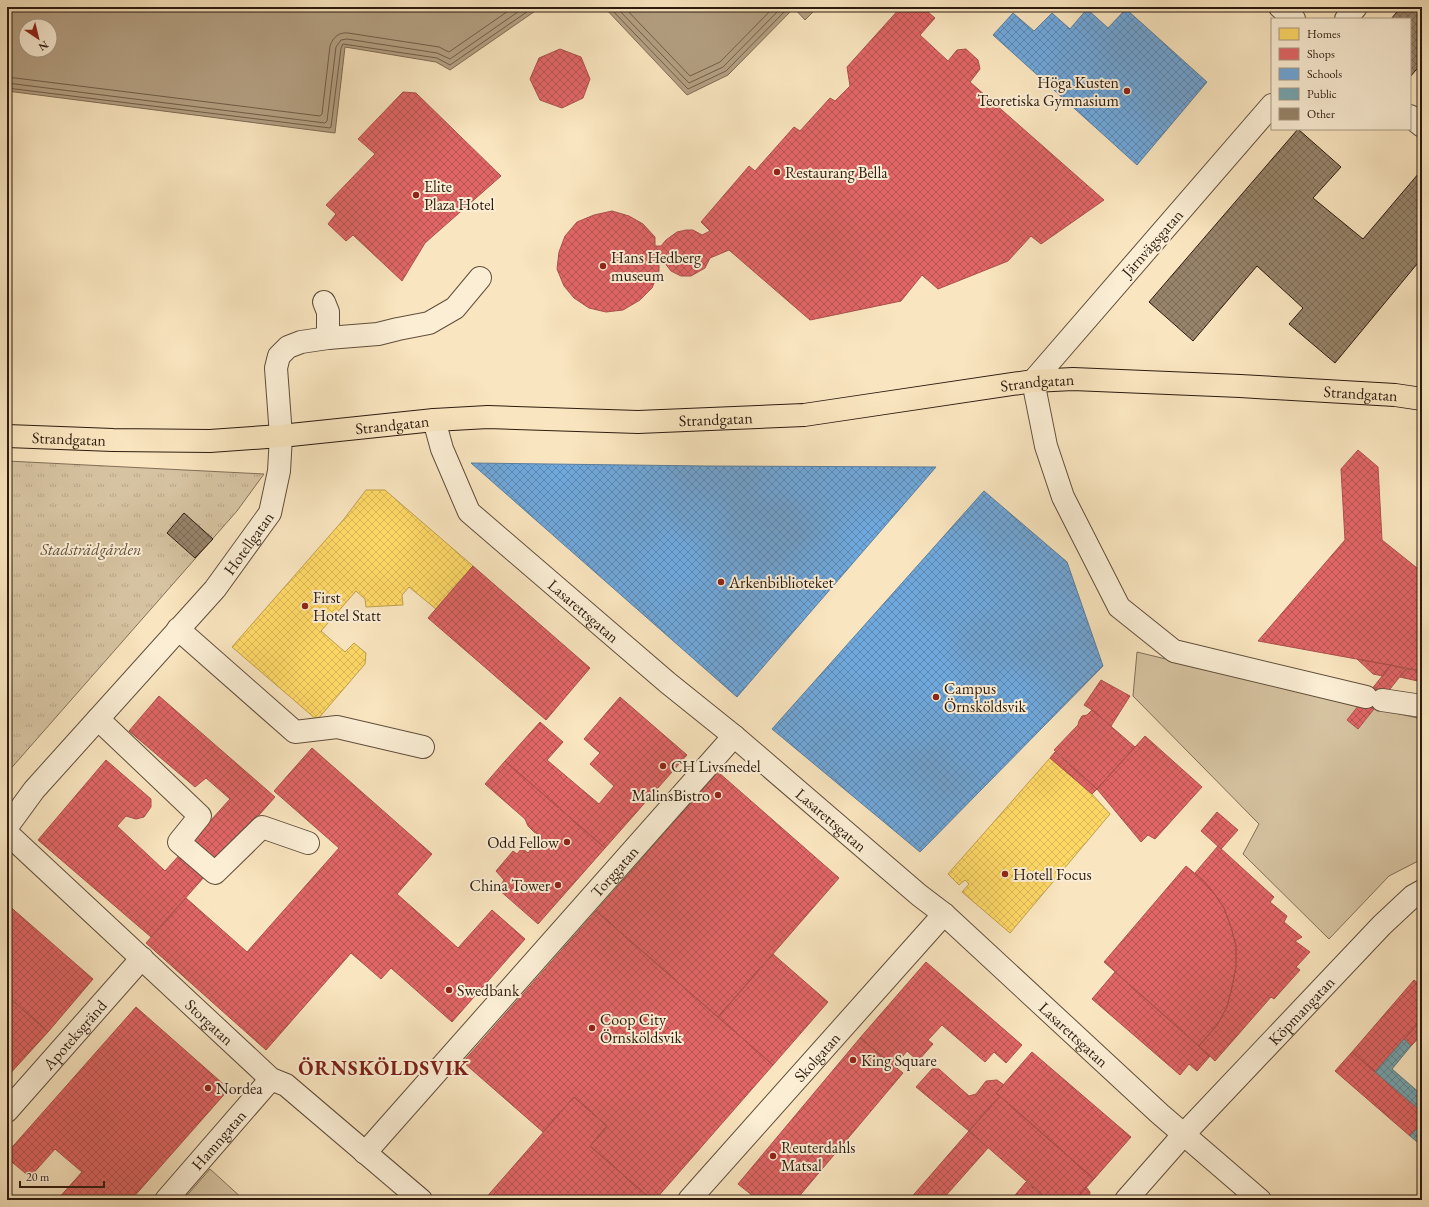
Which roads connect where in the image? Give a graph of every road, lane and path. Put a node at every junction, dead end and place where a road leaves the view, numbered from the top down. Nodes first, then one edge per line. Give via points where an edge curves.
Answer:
1 (1280, 7) edge
2 (1356, 7) edge
3 (1293, 18) edge
4 (1347, 18) edge
5 (1271, 106) edge
6 (1411, 117) edge
7 (1422, 126) edge
8 (480, 278) dead end
9 (324, 302) dead end
10 (328, 338) junction
11 (1033, 381) junction
12 (1422, 399) edge
13 (434, 420) junction
14 (7, 436) edge
15 (282, 436) junction
16 (178, 630) junction
17 (1422, 706) edge
18 (98, 719) junction
19 (734, 736) junction
20 (423, 747) dead end
21 (7, 827) edge
22 (7, 832) edge
23 (308, 843) dead end
24 (1422, 891) edge
25 (944, 914) junction
26 (142, 958) junction
27 (271, 1079) junction
28 (7, 1111) edge
29 (1184, 1134) junction
30 (365, 1153) junction
31 (166, 1200) edge
32 (421, 1200) edge
33 (689, 1200) edge
34 (1126, 1200) edge
35 (1260, 1200) edge

1 - 3 street
2 - 4 street
5 - 11 street, Järnvägsgatan
6 - 7 street
8 - 10 street, Hotellgatan via 455,308 429,323 378,334
9 - 10 street via 328,318
10 - 15 street, Hotellgatan via 301,342 288,347 279,356 276,368
11 - 12 main road, Strandgatan via 1073,379 1232,386 1395,395
11 - 13 main road, Strandgatan via 804,415 638,422 488,417
11 - 17 street via 1046,446 1063,497 1119,607 1174,650 1374,698
13 - 15 main road, Strandgatan
13 - 19 street, Lasarettsgatan via 442,449 469,512 668,683
14 - 15 main road, Strandgatan via 210,441
15 - 16 street, Hotellgatan via 279,471 270,512 215,589
16 - 18 street, Hotellgatan
16 - 20 street via 295,732 337,727
18 - 21 street, Hotellgatan via 34,790
18 - 23 street via 200,816 179,842 214,873 262,827
19 - 25 street, Lasarettsgatan
19 - 30 street, Torggatan
22 - 26 street, Storgatan
24 - 29 street, Köpmangatan via 1413,896 1382,925
25 - 29 street, Lasarettsgatan
25 - 33 street, Skolgatan
26 - 27 street, Storgatan
26 - 28 street, Apoteksgränd
27 - 30 street, Storgatan via 286,1086
27 - 31 street, Hamngatan
29 - 34 street, Köpmangatan
29 - 35 street, Lasarettsgatan
30 - 32 street, Storgatan

